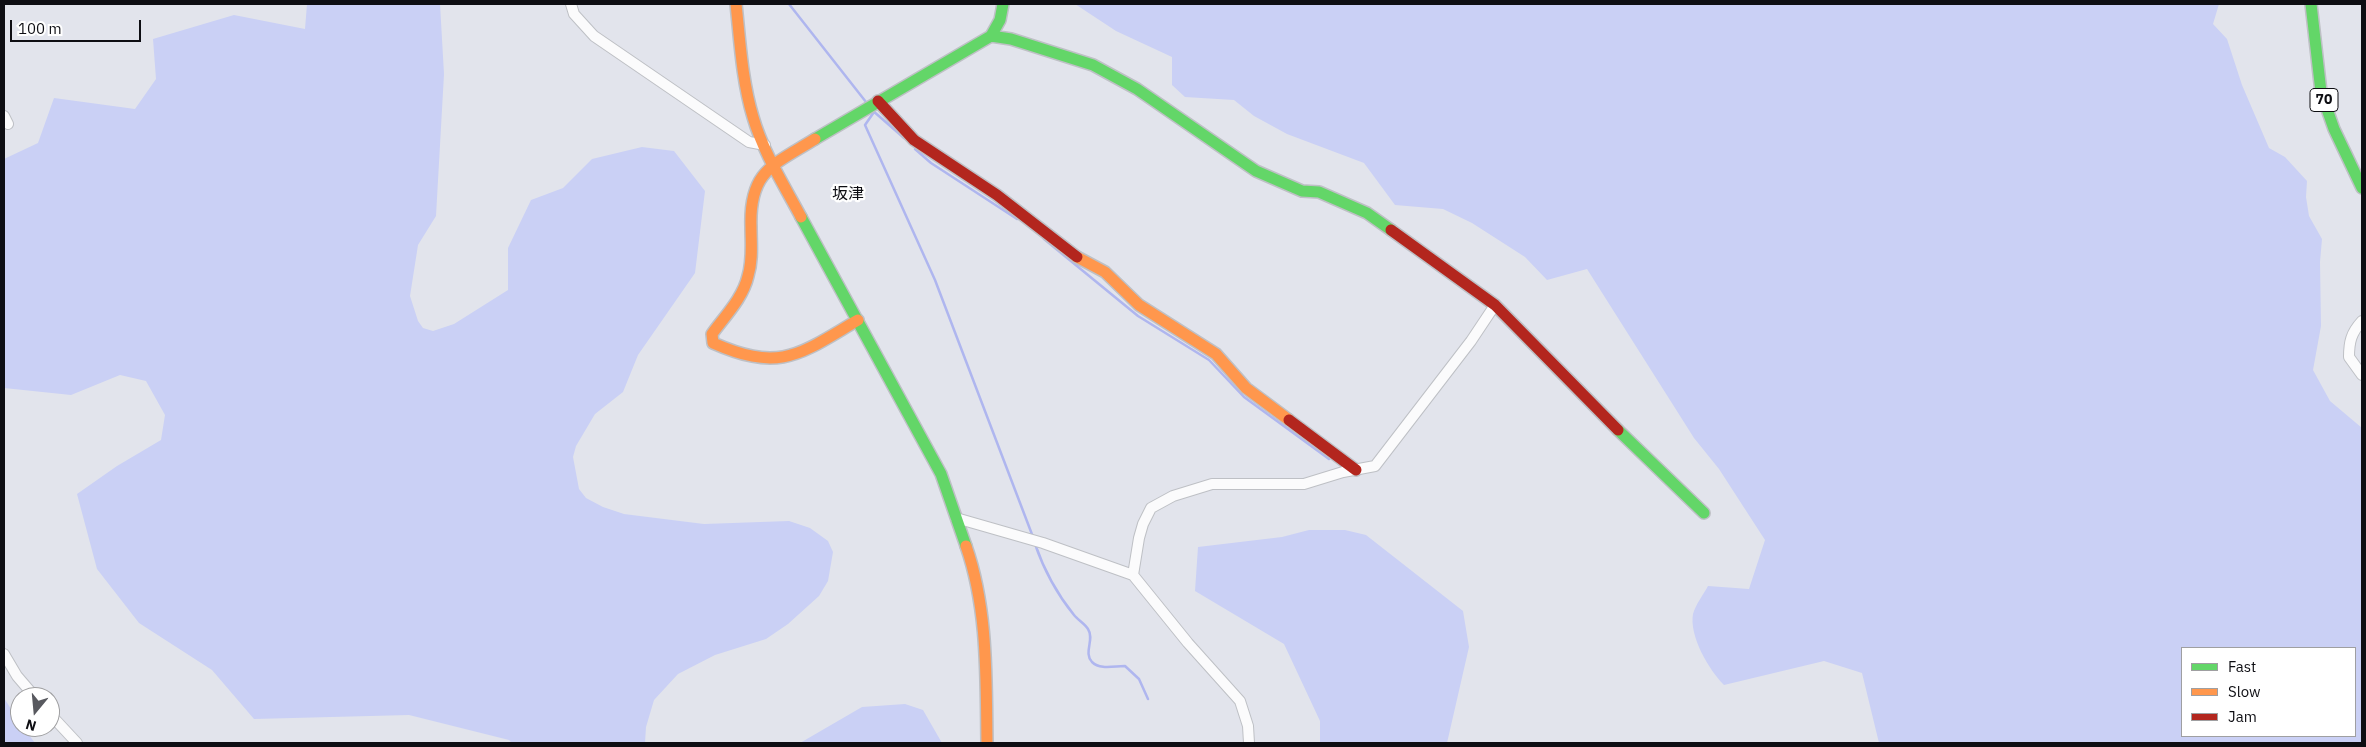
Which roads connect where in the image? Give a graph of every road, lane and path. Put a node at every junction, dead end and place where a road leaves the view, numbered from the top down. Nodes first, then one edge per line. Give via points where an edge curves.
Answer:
1 (571, 4) edge
2 (736, 4) edge
3 (1003, 4) edge
4 (2311, 4) edge
5 (991, 36) junction
6 (872, 104) junction
7 (765, 145) junction
8 (773, 165) junction
9 (2362, 188) edge
10 (1495, 305) junction
11 (858, 320) junction
12 (2362, 321) edge
13 (2362, 374) edge
14 (1356, 470) junction
15 (1704, 513) dead end
16 (956, 518) junction
17 (1133, 575) junction
18 (4, 654) edge
19 (26, 687) edge
20 (60, 725) edge
21 (77, 743) edge
22 (987, 743) edge
23 (1249, 743) edge

1 - 7 street via 574,14 594,36 741,137
2 - 7 street via 753,118
3 - 5 street via 1000,20
4 - 9 street, 70 via 2313,44 2322,94 2341,146
5 - 6 street
5 - 10 street via 1093,64 1137,89 1256,171 1302,191 1319,192 1367,213
6 - 8 street
6 - 14 street via 914,140 997,195 1079,258 1105,272 1139,304 1216,354 1246,388
7 - 8 street
8 - 11 street
8 - 11 street via 765,170 752,190 750,269 743,293 712,334 713,343 728,350 772,359 794,355
10 - 14 street via 1375,466
10 - 15 street
11 - 16 street via 941,474
12 - 13 street via 2349,340 2348,357
14 - 17 street via 1304,484 1212,484 1173,496 1151,508 1139,538
16 - 17 street via 1030,539
16 - 22 street via 969,555 981,611 986,660
17 - 23 street via 1240,701 1248,726
18 - 19 street
20 - 21 street

